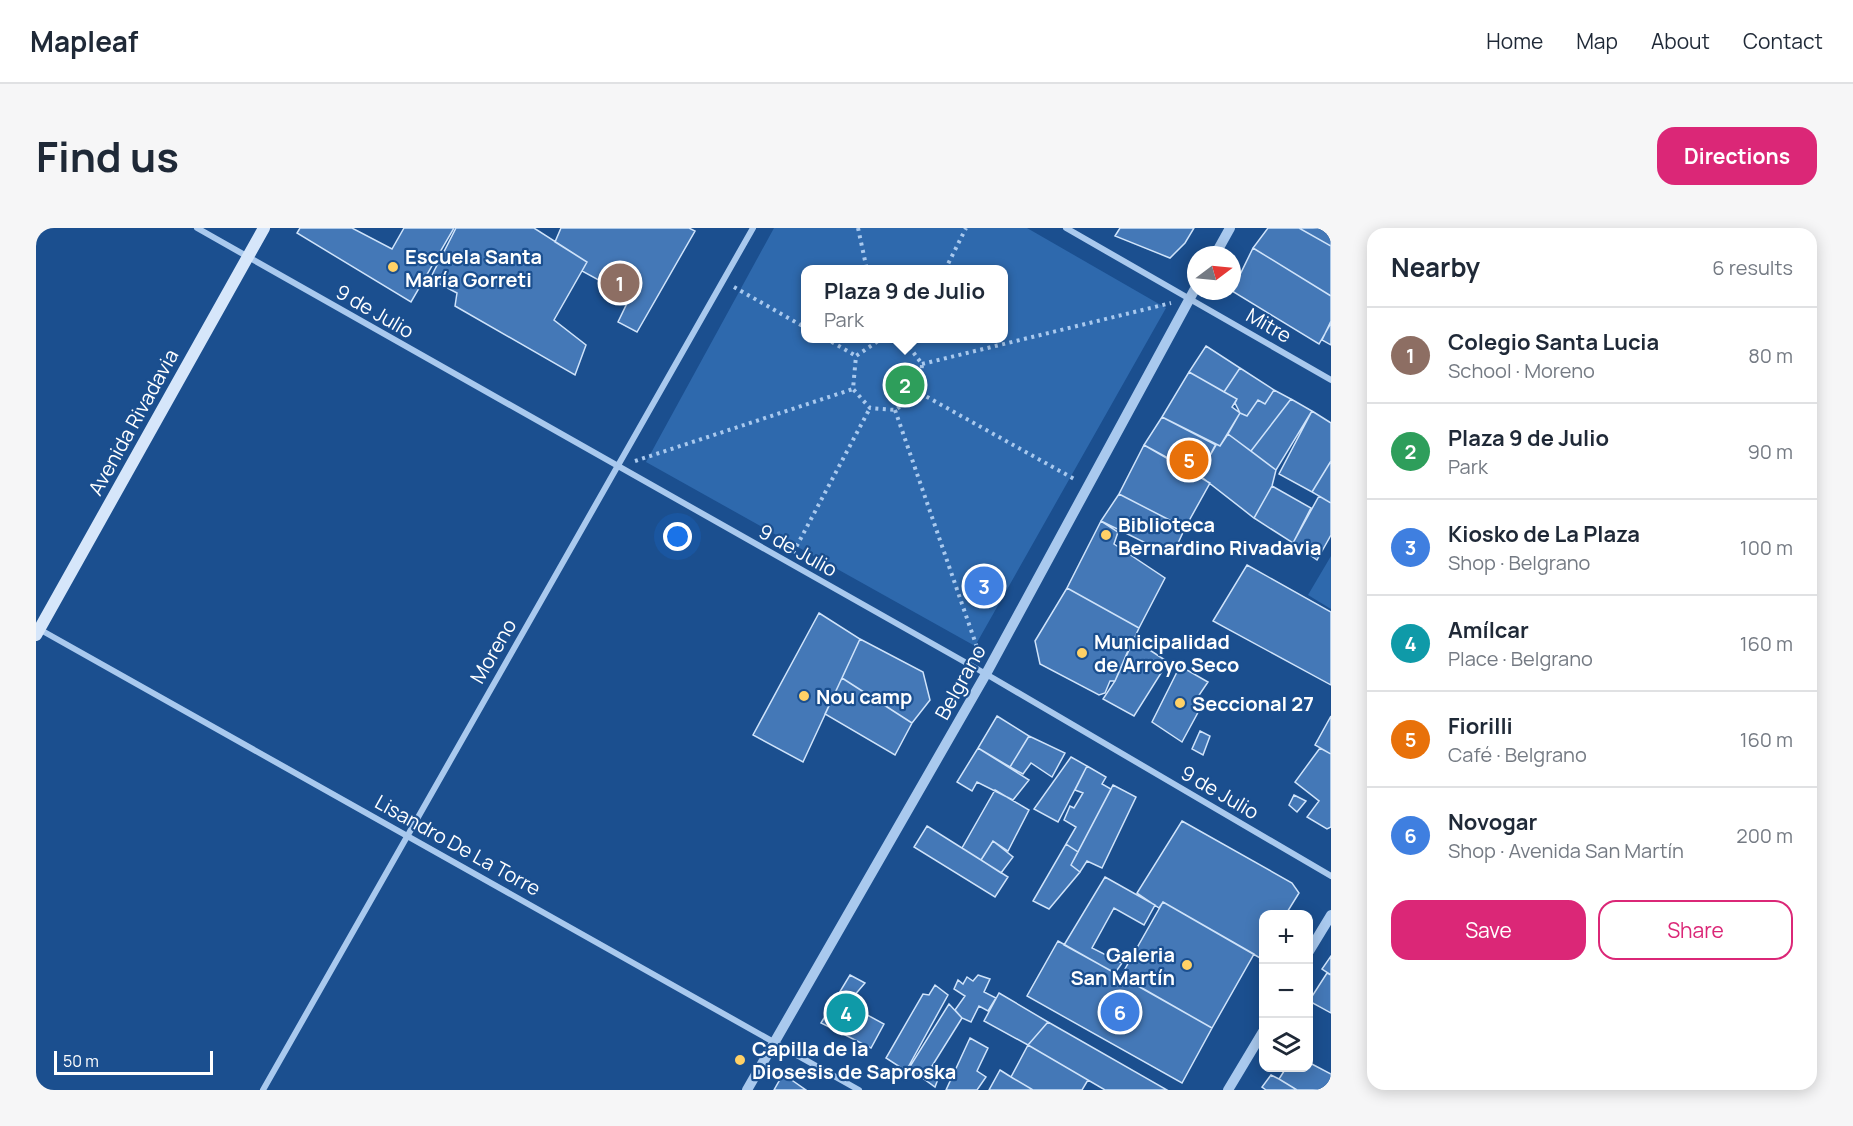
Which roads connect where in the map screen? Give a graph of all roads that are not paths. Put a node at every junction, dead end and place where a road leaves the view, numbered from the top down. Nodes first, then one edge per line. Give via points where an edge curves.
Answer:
1 (197, 228) edge
2 (264, 228) edge
3 (753, 228) edge
4 (1066, 228) edge
5 (1230, 228) edge
6 (1220, 246) edge
7 (247, 257) junction
8 (1187, 298) edge
9 (1188, 300) edge
10 (1191, 300) edge
11 (1331, 380) edge
12 (617, 467) junction
13 (37, 630) edge
14 (986, 674) junction
15 (407, 836) junction
16 (1331, 876) edge
17 (1331, 915) edge
18 (1313, 945) edge
19 (1259, 1037) edge
20 (774, 1042) junction
21 (263, 1090) edge
22 (747, 1090) edge
23 (859, 1090) edge
24 (1228, 1090) edge

1 - 7 street, 9 de Julio
2 - 7 main road, Avenida Rivadavia
3 - 12 street, Moreno
4 - 8 street, Mitre
5 - 6 street
7 - 12 street, 9 de Julio
7 - 13 main road, Avenida Rivadavia
9 - 14 street, Belgrano
10 - 11 street, Mitre
12 - 14 street, 9 de Julio
12 - 15 street, Moreno
13 - 15 street, Lisandro De La Torre
14 - 16 street, 9 de Julio
14 - 20 street, Belgrano
15 - 20 street, Lisandro De La Torre
15 - 21 street, Moreno
17 - 18 street
19 - 24 street
20 - 22 street, Belgrano
20 - 23 street, Lisandro De La Torre

